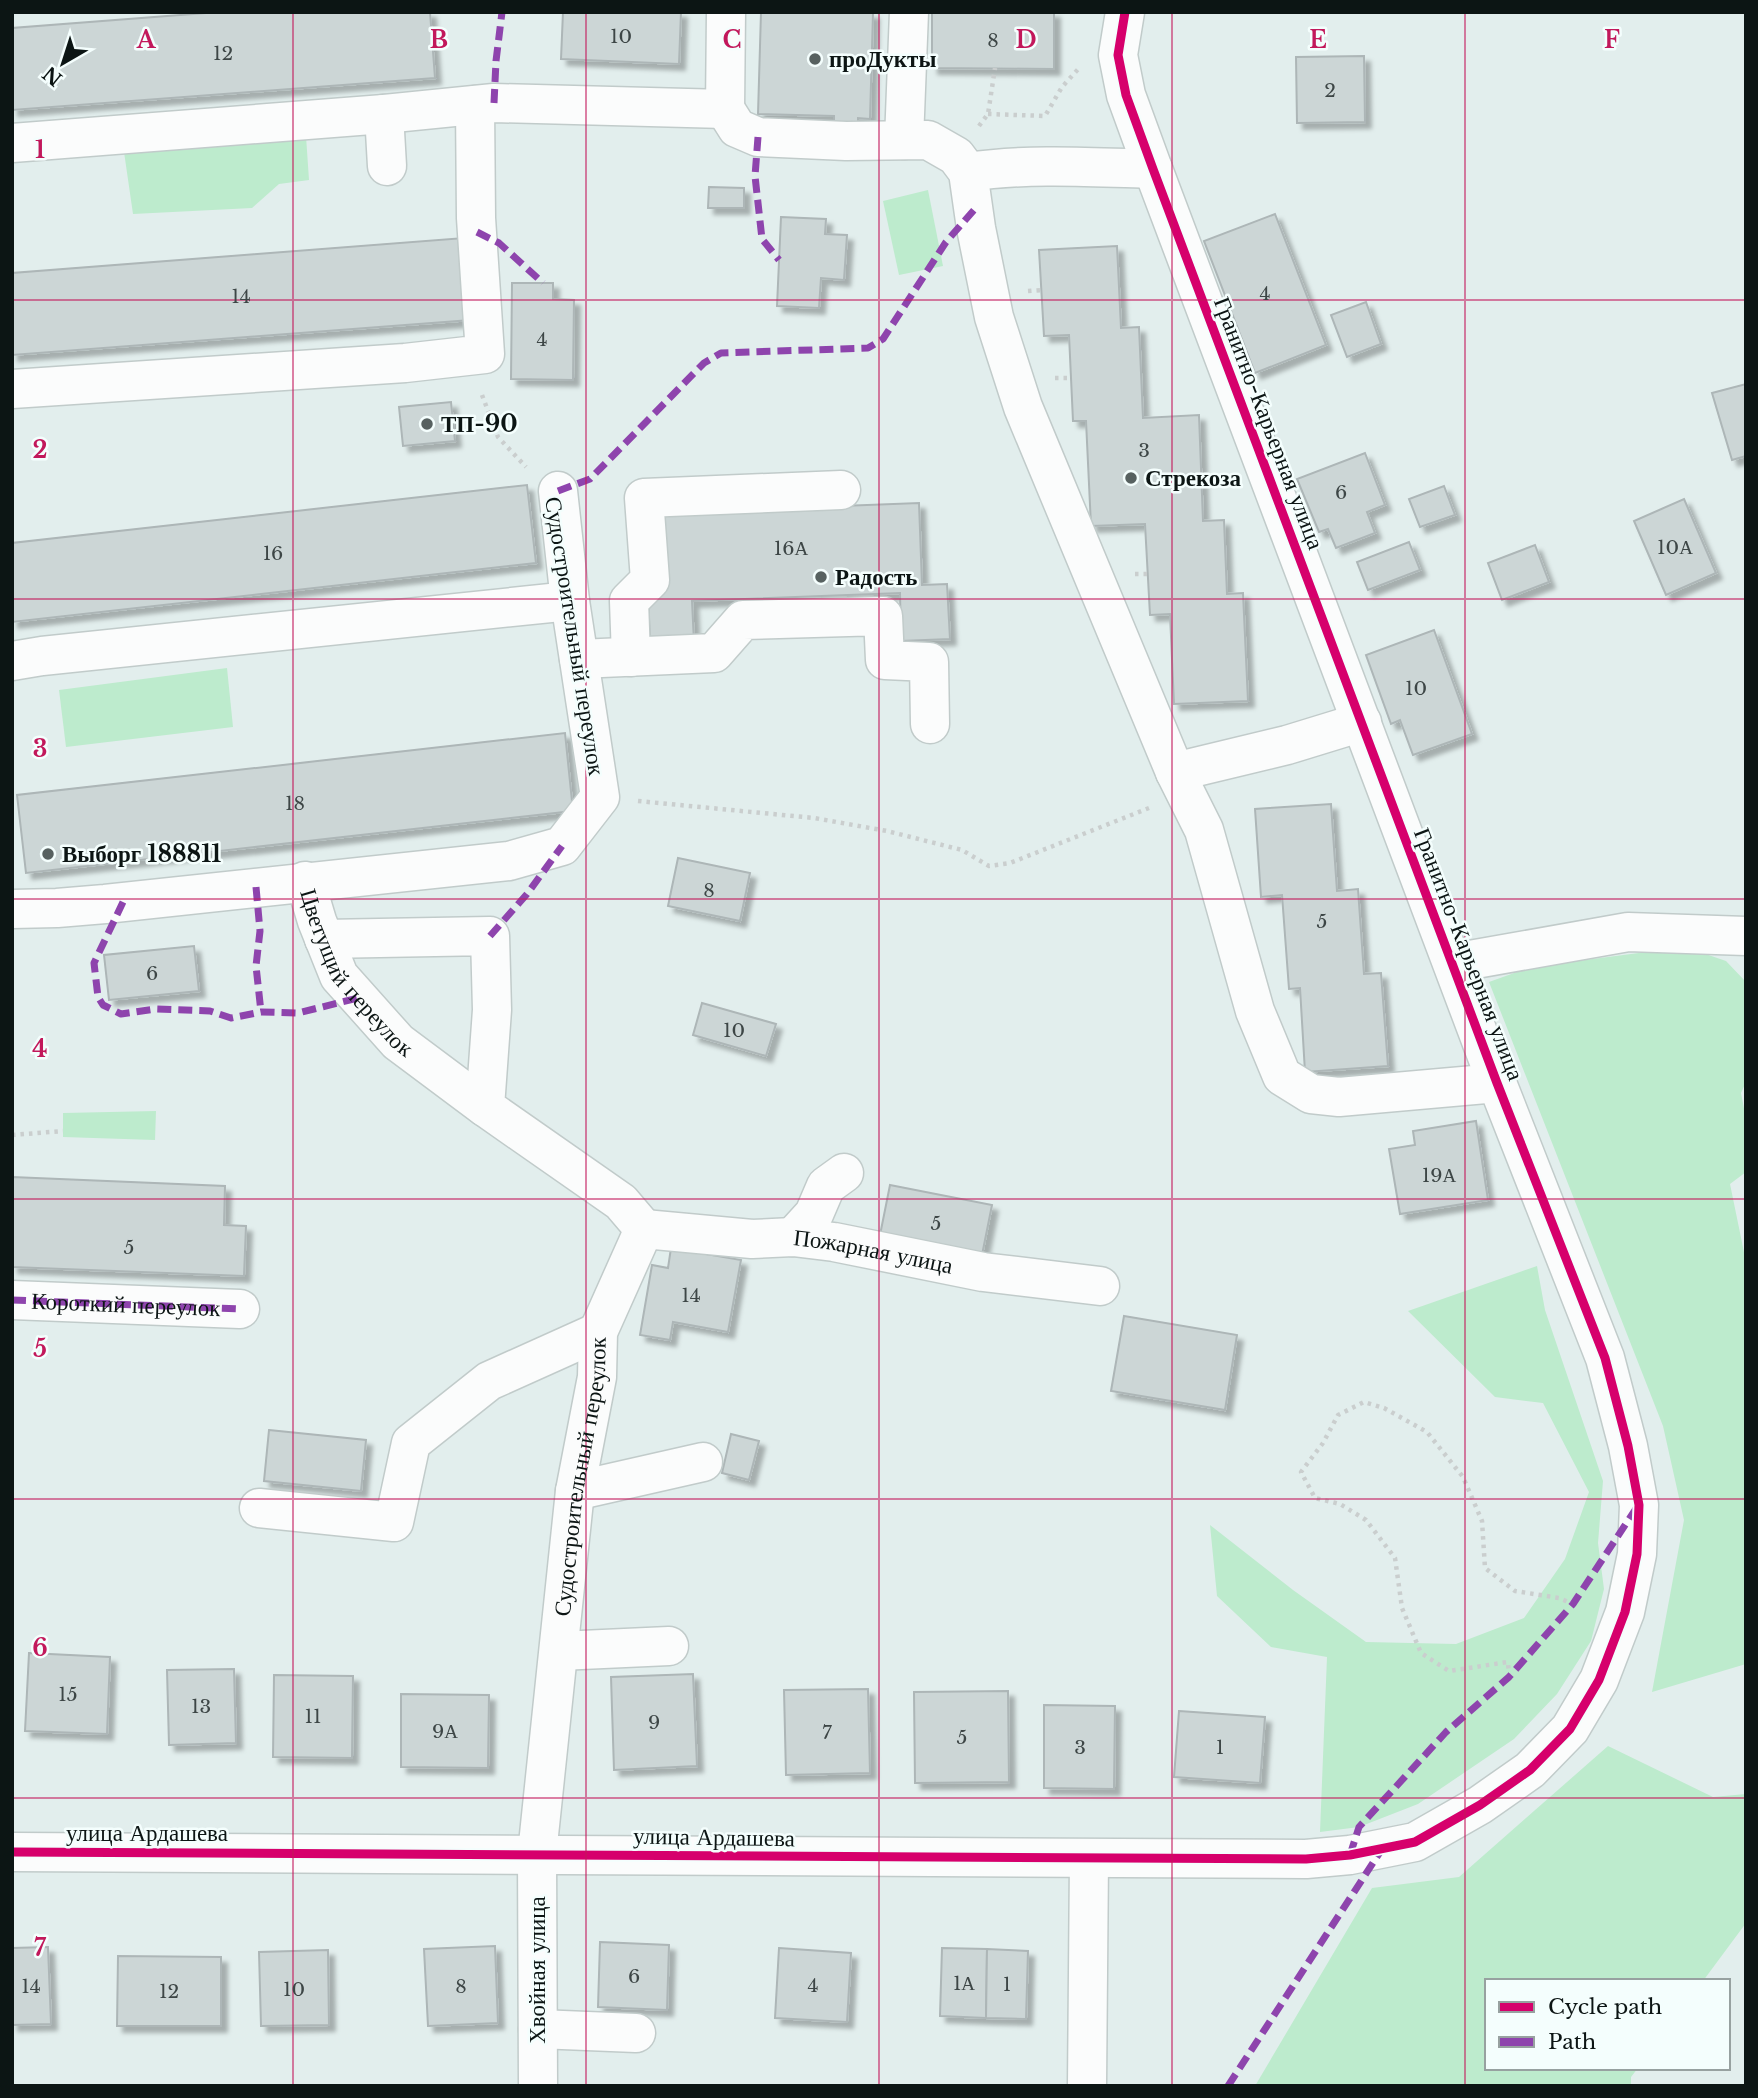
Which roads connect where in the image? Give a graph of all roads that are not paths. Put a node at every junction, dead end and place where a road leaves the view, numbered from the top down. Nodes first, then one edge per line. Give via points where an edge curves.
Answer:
1 (726, 12) edge
2 (909, 12) edge
3 (1123, 23) edge
4 (475, 104) junction
5 (725, 109) junction
6 (384, 114) junction
7 (904, 140) junction
8 (12, 143) edge
9 (962, 164) junction
10 (387, 166) dead end
11 (1153, 169) junction
12 (12, 389) edge
13 (841, 490) dead end
14 (558, 491) road end
15 (570, 601) junction
16 (631, 657) junction
17 (579, 660) junction
18 (12, 661) edge
19 (1362, 722) junction
20 (930, 724) dead end
21 (1181, 783) junction
22 (305, 881) junction
23 (12, 909) edge
24 (1746, 936) edge
25 (324, 939) junction
26 (1453, 962) junction
27 (1497, 1083) junction
28 (485, 1107) junction
29 (844, 1173) dead end
30 (645, 1229) junction
31 (793, 1237) junction
32 (1100, 1286) dead end
33 (12, 1300) edge
34 (240, 1309) dead end
35 (598, 1332) junction
36 (703, 1462) dead end
37 (575, 1491) junction
38 (259, 1508) dead end
39 (669, 1646) dead end
40 (559, 1651) junction
41 (1415, 1842) joint
42 (12, 1852) edge
43 (537, 1854) junction
44 (1089, 1859) junction
45 (538, 2029) junction
46 (636, 2033) dead end
47 (538, 2086) edge
48 (1087, 2086) edge

1 - 5 street
2 - 7 street
3 - 11 street, Гранитно-Карьерная улица via 1118,55 1126,95
4 - 5 street
4 - 6 street
4 - 12 street via 476,218 485,354
5 - 7 street via 737,128 758,137
6 - 8 street
6 - 10 street
7 - 9 street via 928,140
9 - 11 street
9 - 21 street via 994,317 1023,407
11 - 19 street, Гранитно-Карьерная улица
13 - 16 street via 644,498 650,580 629,601
14 - 15 street, Судостроительный переулок
15 - 17 street, Судостроительный переулок
15 - 18 street
16 - 17 street
16 - 20 street via 714,653 743,620 883,616 885,660 929,662
17 - 22 street, Судостроительный переулок via 600,797 562,846 509,861
19 - 21 street
19 - 26 street, Гранитно-Карьерная улица
21 - 27 street via 1204,830 1255,1010 1282,1076 1311,1094 1339,1097
22 - 23 street, Цветущий переулок via 80,907
22 - 25 street, Цветущий переулок
24 - 26 street via 1628,932
25 - 28 street, Цветущий переулок via 339,976 398,1042
25 - 28 street via 490,936 492,1010
26 - 27 street, Гранитно-Карьерная улица
27 - 41 street, Гранитно-Карьерная улица via 1605,1358 1639,1504 1637,1554 1625,1612 1600,1680 1570,1729 1530,1770
28 - 30 street via 621,1202
29 - 31 street via 826,1186 814,1214
30 - 31 street, Пожарная улица via 752,1239
30 - 35 street, Судостроительный переулок
31 - 32 street, Пожарная улица via 983,1272
33 - 34 street, Короткий переулок
35 - 37 street, Судостроительный переулок via 597,1377
35 - 38 street via 489,1381 411,1443 394,1522
36 - 37 street
37 - 40 street, Судостроительный переулок
39 - 40 street
40 - 43 street, Судостроительный переулок
41 - 44 street, улица Ардашева via 1306,1859
42 - 43 street, улица Ардашева
43 - 44 street, улица Ардашева
43 - 45 street, Хвойная улица
44 - 48 street
45 - 46 street
45 - 47 street, Хвойная улица

